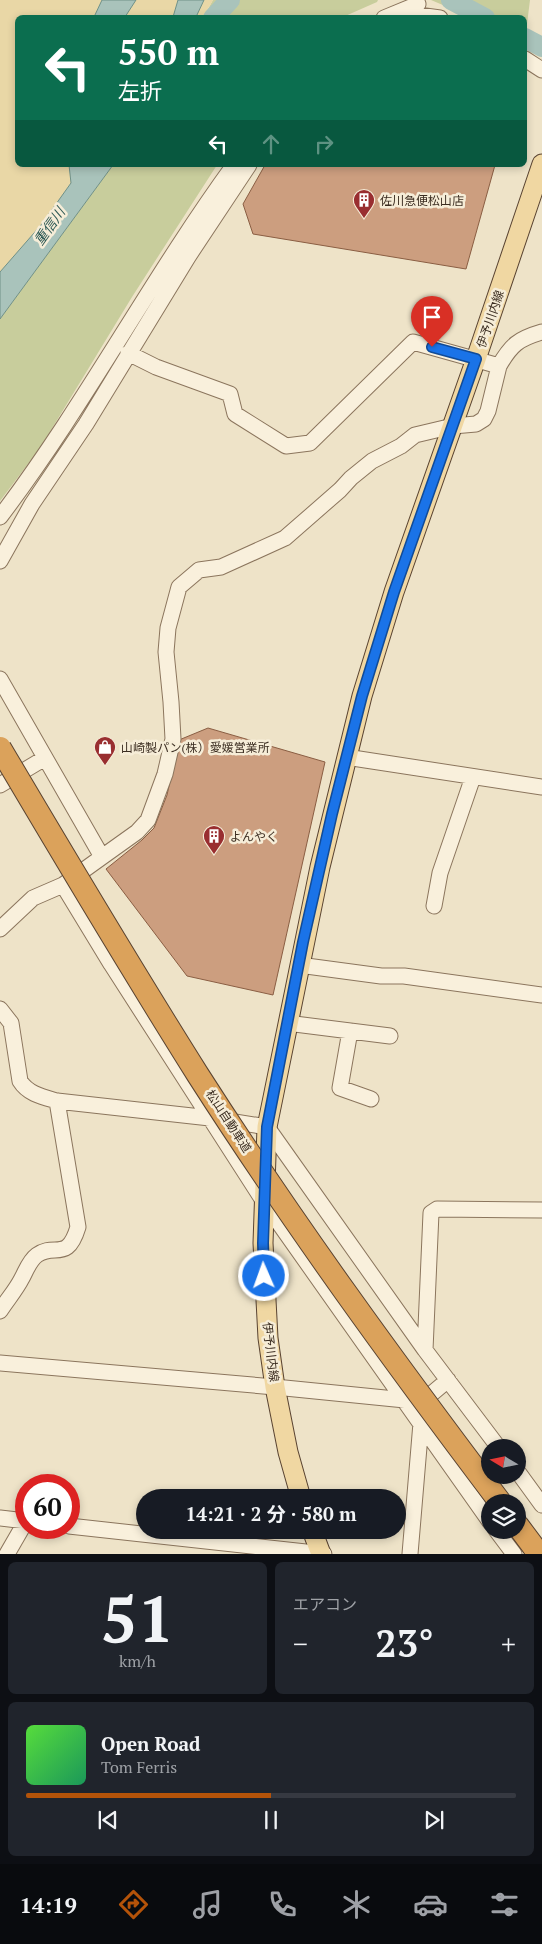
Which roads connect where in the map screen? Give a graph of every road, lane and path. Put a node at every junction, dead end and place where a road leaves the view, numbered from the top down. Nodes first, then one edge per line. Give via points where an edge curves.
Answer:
1 (390, 15) edge
2 (435, 15) edge
3 (527, 60) edge
4 (542, 70) edge
5 (542, 164) edge
6 (233, 167) edge
7 (248, 167) edge
8 (542, 332) edge
9 (128, 353) junction
10 (476, 359) junction
11 (499, 366) junction
12 (453, 426) junction
13 (0, 517) edge
14 (0, 560) edge
15 (0, 679) edge
16 (0, 748) edge
17 (346, 757) junction
18 (45, 758) junction
19 (473, 777) junction
20 (0, 785) edge
21 (542, 787) edge
22 (102, 857) junction
23 (63, 884) junction
24 (434, 906) dead end
25 (0, 929) edge
26 (299, 965) junction
27 (542, 995) edge
28 (0, 1009) edge
29 (287, 1023) junction
30 (350, 1031) junction
31 (390, 1036) dead end
32 (372, 1099) dead end
33 (57, 1101) junction
34 (210, 1118) junction
35 (267, 1127) junction
36 (264, 1202) junction
37 (542, 1210) edge
38 (0, 1311) edge
39 (425, 1350) junction
40 (0, 1363) edge
41 (448, 1380) junction
42 (275, 1387) junction
43 (408, 1405) junction
44 (422, 1423) junction
45 (492, 1439) edge
46 (526, 1483) edge
47 (298, 1489) edge
48 (494, 1494) edge
49 (542, 1505) edge
50 (481, 1509) edge
51 (0, 1518) edge
52 (15, 1520) edge
53 (80, 1527) edge
54 (526, 1536) edge
55 (16, 1539) edge
56 (316, 1539) edge
57 (503, 1539) edge
58 (270, 1551) edge
59 (7, 1554) edge
60 (322, 1554) edge
61 (410, 1554) edge
62 (514, 1554) edge
63 (540, 1554) edge

1 - 2 street via 415,3 427,7
3 - 4 street
5 - 10 main road, 伊予川内線
6 - 13 street via 59,433
7 - 9 street
8 - 11 street via 516,342
9 - 10 street via 230,394 235,414 286,446 310,443 413,342
9 - 14 street
10 - 11 street
10 - 12 main road, 伊予川内線
11 - 12 street via 484,419 476,424
12 - 17 main road, 伊予川内線 via 394,592
12 - 22 street via 416,435 372,461 285,538 221,568 199,570 179,587 167,636 173,739 165,774 148,820
15 - 18 street
16 - 48 highway, 松山自動車道, bridge via 88,898 199,1075 381,1341
17 - 19 street
17 - 26 main road, 伊予川内線
18 - 20 street
18 - 22 street
19 - 21 street
19 - 24 street via 440,873
22 - 23 street
23 - 25 street via 33,898
23 - 34 street
26 - 27 street
26 - 29 main road, 伊予川内線
28 - 33 street via 11,1023 20,1081 24,1088
29 - 30 street
29 - 35 main road, 伊予川内線
30 - 31 street
30 - 32 street via 340,1088
33 - 34 street
33 - 38 street via 78,1227 71,1245 62,1250 37,1254
34 - 35 street
34 - 36 street
35 - 36 main road, 伊予川内線
35 - 39 street
36 - 42 main road, 伊予川内線 via 264,1292
36 - 43 street
37 - 39 street via 437,1208 431,1213
39 - 41 street
40 - 42 street
41 - 43 street
41 - 45 street
42 - 43 street
42 - 47 main road, 伊予川内線
43 - 44 street
44 - 50 street
44 - 61 street
46 - 49 street
51 - 52 street
53 - 58 street
54 - 63 highway
55 - 59 street
56 - 60 main road
57 - 62 street
58 - 60 street

